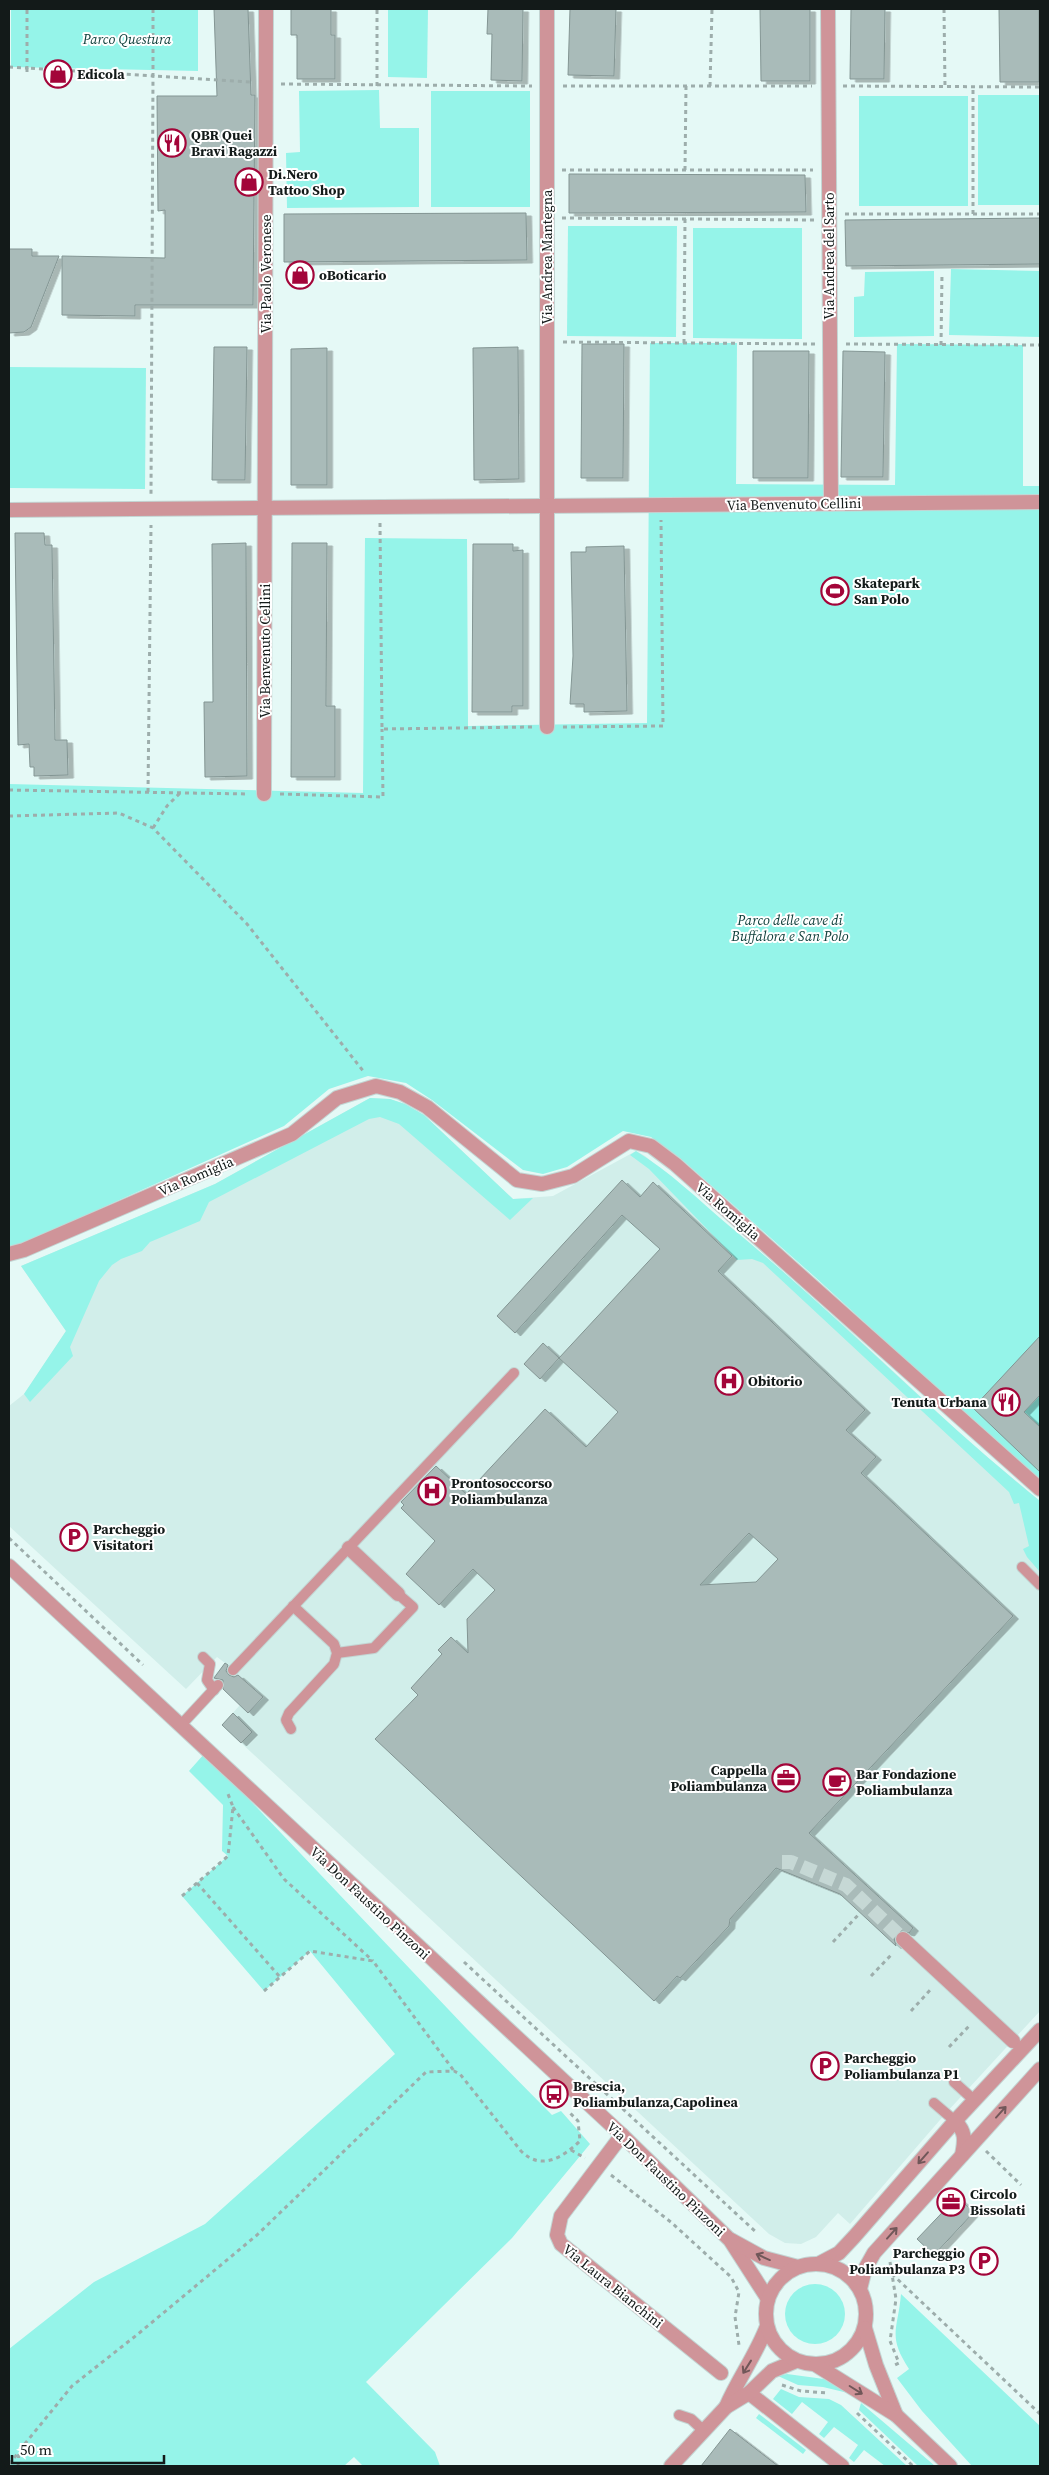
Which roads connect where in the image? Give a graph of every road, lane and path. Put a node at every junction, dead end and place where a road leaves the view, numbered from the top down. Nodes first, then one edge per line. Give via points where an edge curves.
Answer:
1 (27, 9) edge
2 (153, 9) edge
3 (266, 9) edge
4 (377, 9) edge
5 (547, 9) edge
6 (712, 9) edge
7 (828, 9) edge
8 (944, 9) edge
9 (9, 68) edge
10 (27, 70) junction
11 (152, 76) junction
12 (266, 83) junction
13 (377, 86) junction
14 (546, 86) junction
15 (686, 86) junction
16 (710, 86) junction
17 (828, 86) junction
18 (945, 87) junction
19 (973, 87) junction
20 (1040, 87) edge
21 (547, 170) junction
22 (685, 170) junction
23 (829, 170) junction
24 (972, 214) junction
25 (1040, 214) edge
26 (829, 217) junction
27 (547, 218) junction
28 (685, 219) junction
29 (942, 274) dead end
30 (547, 342) junction
31 (684, 343) junction
32 (830, 344) junction
33 (941, 345) junction
34 (1040, 345) edge
35 (1040, 502) edge
36 (831, 504) junction
37 (661, 505) junction
38 (548, 506) junction
39 (380, 507) junction
40 (266, 508) junction
41 (151, 509) junction
42 (9, 510) edge
43 (547, 727) junction
44 (382, 730) junction
45 (9, 790) edge
46 (148, 792) junction
47 (181, 793) junction
48 (264, 794) junction
49 (9, 816) edge
50 (153, 828) junction
51 (376, 1086) junction
52 (9, 1254) edge
53 (514, 1373) dead end
54 (1040, 1490) edge
55 (9, 1538) edge
56 (349, 1548) junction
57 (9, 1566) edge
58 (1022, 1568) dead end
59 (1040, 1585) edge
60 (398, 1594) joint
61 (293, 1606) junction
62 (336, 1653) junction
63 (202, 1657) dead end
64 (233, 1670) dead end
65 (151, 1672) dead end
66 (181, 1725) junction
67 (292, 1729) dead end
68 (226, 1786) dead end
69 (233, 1807) junction
70 (196, 1884) junction
71 (182, 1896) dead end
72 (860, 1913) dead end
73 (904, 1939) joint
74 (833, 1942) dead end
75 (460, 1958) dead end
76 (374, 1961) junction
77 (871, 1976) dead end
78 (943, 1976) junction
79 (280, 1977) junction
80 (264, 1991) dead end
81 (911, 2011) dead end
82 (982, 2012) junction
83 (1040, 2030) edge
84 (1013, 2041) dead end
85 (950, 2047) dead end
86 (1040, 2069) edge
87 (454, 2071) junction
88 (954, 2082) dead end
89 (975, 2101) junction
90 (934, 2103) dead end
91 (566, 2108) dead end
92 (955, 2122) junction
93 (622, 2135) junction
94 (984, 2149) dead end
95 (571, 2150) junction
96 (962, 2156) junction
97 (598, 2167) junction
98 (1021, 2185) dead end
99 (758, 2234) dead end
100 (730, 2240) junction
101 (874, 2253) junction
102 (820, 2263) junction
103 (798, 2267) junction
104 (892, 2274) junction
105 (860, 2289) junction
106 (768, 2299) junction
107 (767, 2326) junction
108 (865, 2328) junction
109 (891, 2347) dead end
110 (796, 2361) junction
111 (816, 2365) junction
112 (748, 2366) junction
113 (721, 2373) dead end
114 (761, 2380) junction
115 (749, 2393) junction
116 (831, 2394) dead end
117 (726, 2407) junction
118 (856, 2412) dead end
119 (1040, 2414) edge
120 (679, 2415) dead end
121 (896, 2415) junction
122 (704, 2430) junction
123 (19, 2451) junction
124 (9, 2464) edge
125 (18, 2466) edge
126 (671, 2466) edge
127 (842, 2466) edge
128 (913, 2466) edge
129 (950, 2466) edge

1 - 10 path
2 - 11 path
3 - 12 street, Via Paolo Veronese
4 - 13 path
5 - 14 street, Via Andrea Mantegna
6 - 16 path
7 - 17 street, Via Andrea del Sarto
8 - 18 path
9 - 10 path
10 - 11 path
11 - 12 path
11 - 41 path
12 - 13 path
12 - 40 street, Via Paolo Veronese
13 - 14 path
14 - 15 path
14 - 21 street, Via Andrea Mantegna
15 - 16 path
15 - 22 path
16 - 17 path
17 - 18 path
17 - 23 street, Via Andrea del Sarto
18 - 19 path
19 - 20 path
19 - 24 path
21 - 22 path
21 - 27 street, Via Andrea Mantegna
22 - 23 path
23 - 26 street, Via Andrea del Sarto
24 - 25 path
24 - 26 path
26 - 28 path
26 - 32 street, Via Andrea del Sarto
27 - 28 path
27 - 30 street, Via Andrea Mantegna
28 - 31 path
29 - 33 path
30 - 31 path
30 - 38 street, Via Andrea Mantegna
31 - 32 path
32 - 33 path
32 - 36 street, Via Andrea del Sarto
33 - 34 path
35 - 36 street, Via Benvenuto Cellini
36 - 37 street, Via Benvenuto Cellini
37 - 38 street, Via Benvenuto Cellini
37 - 43 path via 663,726
38 - 39 street, Via Benvenuto Cellini
38 - 43 street
39 - 40 street, Via Benvenuto Cellini
39 - 44 path
40 - 41 street, Via Benvenuto Cellini
40 - 48 street, Via Benvenuto Cellini
41 - 42 street, Via Benvenuto Cellini
41 - 46 path
43 - 44 path
44 - 48 path via 382,797
45 - 46 path
46 - 47 path
47 - 48 path
47 - 50 path via 167,806
49 - 50 path via 120,813
50 - 51 path via 247,924
51 - 52 street, Via Romiglia via 336,1098 292,1134
51 - 54 street, Via Romiglia via 400,1092 427,1107 517,1180 542,1184 574,1176 629,1141 651,1146 732,1214
53 - 56 lane
55 - 65 path
56 - 60 street
56 - 61 lane
57 - 66 street, Via Don Faustino Pinzoni
58 - 59 lane
60 - 62 lane via 412,1607 374,1648
61 - 62 lane via 334,1644
61 - 64 lane
62 - 67 lane via 334,1664 289,1713 286,1720
63 - 66 lane via 210,1664 207,1680 216,1687
66 - 93 street, Via Don Faustino Pinzoni
68 - 69 path
69 - 70 path via 228,1856
69 - 76 path via 284,1879
70 - 71 path
70 - 79 path
72 - 74 path
73 - 77 path
73 - 78 street
75 - 99 path
76 - 79 path via 310,1951
76 - 87 path
78 - 81 path
78 - 82 street
79 - 80 path
82 - 84 street
82 - 85 path
83 - 89 street
96 -> 86 street
87 - 95 path via 460,2074 526,2156 548,2162
87 - 123 path via 426,2072 257,2235 72,2386
88 - 89 lane
89 - 92 street
90 - 92 lane
91 - 95 path via 578,2121 580,2141
92 - 96 street via 963,2130
92 -> 102 street via 854,2238
93 - 97 street, Via Laura Bianchini
93 - 100 street, Via Don Faustino Pinzoni
94 - 98 path
95 - 97 path
101 -> 96 street
97 - 112 path via 664,2216 731,2277 738,2292 735,2328 739,2355
97 - 113 street, Via Laura Bianchini via 560,2216 557,2235 561,2244
103 -> 100 street, Via Don Faustino Pinzoni via 764,2258
100 - 106 street, Via Don Faustino Pinzoni
101 - 104 path via 890,2266
101 - 105 street via 865,2269
102 - 103 street
102 - 105 street via 843,2271
103 - 106 street via 779,2280
104 - 109 path via 896,2299
104 - 119 path
105 - 108 street via 867,2308
106 - 107 street
107 - 110 street via 778,2347
107 - 112 street
108 - 111 street via 852,2350 841,2358
108 - 121 street
110 - 111 street
110 - 114 street via 772,2371
111 -> 121 street
112 -> 117 street
114 - 115 street
114 - 116 path via 772,2390 782,2385
115 - 117 street
115 - 127 street
117 - 122 street
118 - 128 path
120 - 122 lane via 691,2419
121 - 129 street
122 - 126 street
123 - 124 path
123 - 125 path

